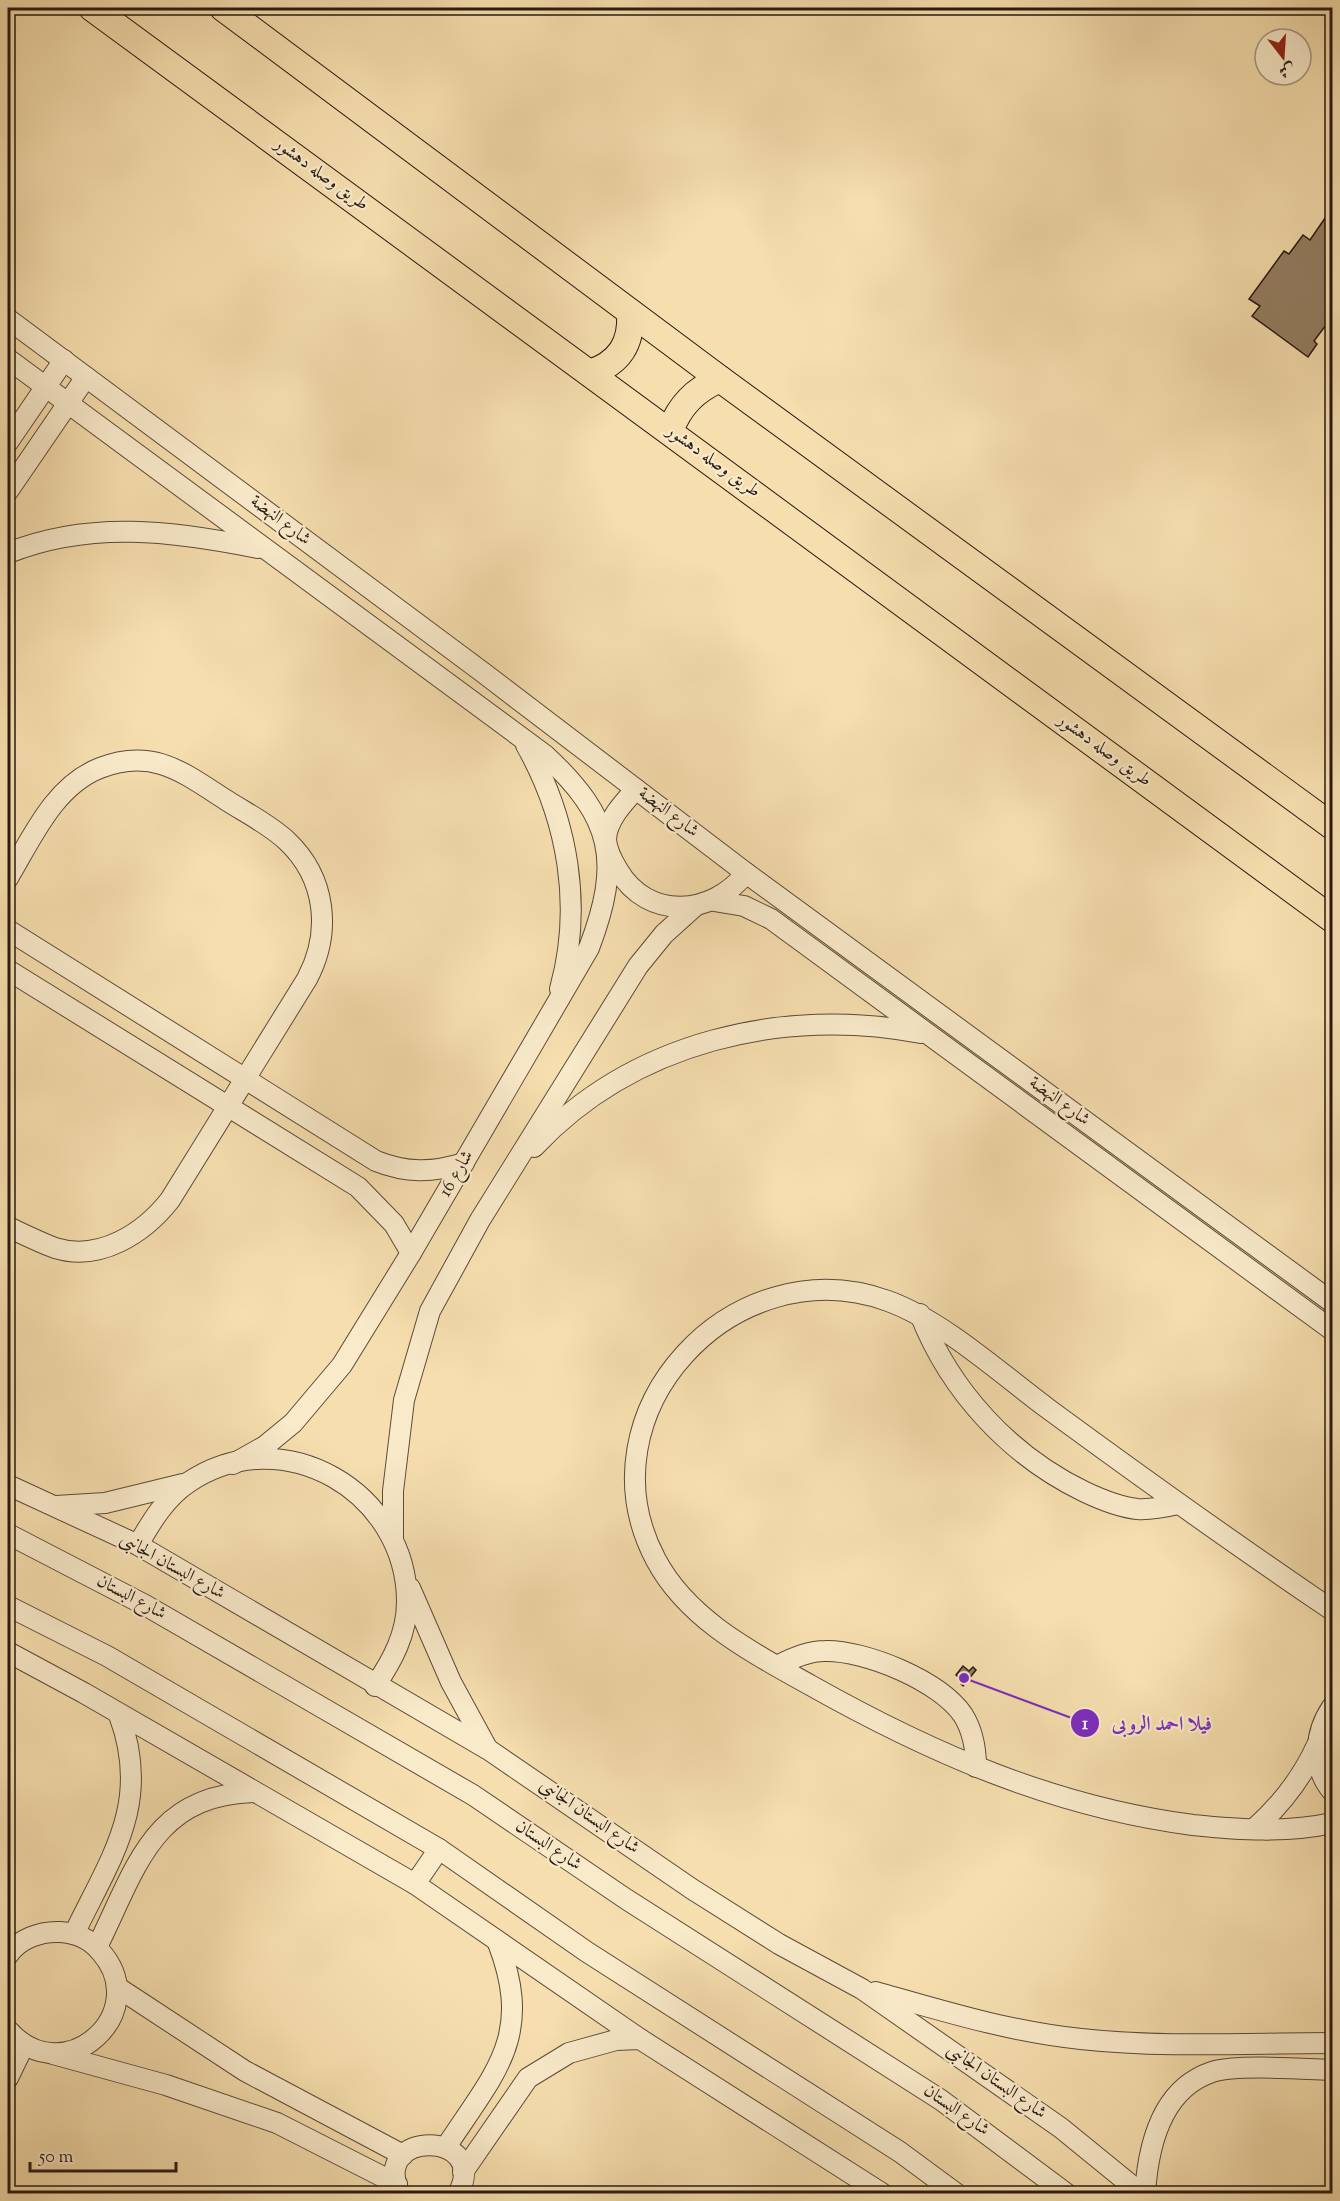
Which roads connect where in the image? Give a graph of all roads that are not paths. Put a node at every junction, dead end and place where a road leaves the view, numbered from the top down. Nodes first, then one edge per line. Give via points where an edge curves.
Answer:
1 (92, 8) edge
2 (223, 8) edge
3 (630, 313) junction
4 (8, 319) edge
5 (8, 359) edge
6 (64, 360) junction
7 (590, 373) junction
8 (86, 377) junction
9 (720, 379) junction
10 (46, 387) junction
11 (69, 404) junction
12 (670, 431) junction
13 (8, 442) edge
14 (8, 490) edge
15 (266, 550) junction
16 (8, 553) edge
17 (524, 740) junction
18 (636, 789) junction
19 (1332, 826) edge
20 (606, 839) junction
21 (746, 873) junction
22 (8, 878) edge
23 (704, 903) junction
24 (1332, 919) edge
25 (8, 930) edge
26 (8, 970) edge
27 (556, 1005) junction
28 (941, 1016) junction
29 (927, 1034) junction
30 (245, 1079) junction
31 (229, 1106) junction
32 (464, 1163) junction
33 (510, 1173) junction
34 (8, 1227) edge
35 (411, 1253) junction
36 (1332, 1302) edge
37 (920, 1314) junction
38 (1332, 1330) edge
39 (233, 1464) junction
40 (188, 1482) junction
41 (8, 1485) edge
42 (1178, 1504) junction
43 (48, 1506) junction
44 (8, 1534) edge
45 (393, 1537) junction
46 (138, 1545) junction
47 (405, 1574) junction
48 (8, 1606) edge
49 (1331, 1613) edge
50 (8, 1652) edge
51 (777, 1666) junction
52 (375, 1686) junction
53 (1332, 1695) edge
54 (1329, 1712) edge
55 (119, 1715) junction
56 (1317, 1745) junction
57 (489, 1750) junction
58 (976, 1767) junction
59 (1332, 1791) edge
60 (254, 1792) junction
61 (1332, 1823) edge
62 (1254, 1829) junction
63 (439, 1849) junction
64 (415, 1884) junction
65 (74, 1934) junction
66 (15, 1936) edge
67 (498, 1943) junction
68 (97, 1947) junction
69 (8, 1955) edge
70 (117, 1987) junction
71 (862, 1989) junction
72 (8, 2030) edge
73 (640, 2039) junction
74 (1332, 2043) edge
75 (24, 2045) junction
76 (53, 2054) junction
77 (1332, 2070) edge
78 (8, 2079) edge
79 (446, 2147) junction
80 (404, 2155) junction
81 (463, 2172) junction
82 (399, 2189) edge
83 (458, 2193) edge
84 (884, 2193) edge
85 (957, 2193) edge
86 (1067, 2193) edge
87 (1144, 2193) edge

1 - 7 main road, طريق وصله دهشور
2 - 3 main road
3 - 7 main road via 627,344 611,363
3 - 9 main road
4 - 6 street, شارع النهضة
5 - 10 street, شارع النهضة
6 - 8 street, شارع النهضة
6 - 10 street
7 - 12 main road, طريق وصله دهشور
8 - 11 street
8 - 18 street, شارع النهضة
9 - 12 main road via 694,393
9 - 19 main road
10 - 11 street, شارع النهضة
10 - 13 street
11 - 14 street
11 - 15 street, شارع النهضة
12 - 24 main road, طريق وصله دهشور
15 - 16 street via 184,534 102,530
15 - 17 street, شارع النهضة
17 - 20 street, شارع النهضة via 545,755 581,792 592,806
17 - 27 street via 557,815 568,869 569,942
18 - 20 street via 614,818
18 - 21 street, شارع النهضة
20 - 23 street, شارع النهضة via 613,862 632,889 661,904 678,907
20 - 27 street, شارع 16 via 608,867 596,928
21 - 23 street via 737,884
21 - 28 street, شارع النهضة
22 - 30 street via 61,795 79,779 123,762 147,760 170,765 286,840 313,876 320,898 322,943 308,978
23 - 29 street, شارع النهضة via 744,906 771,918
23 - 33 street via 664,934 638,966
25 - 30 street
26 - 31 street
27 - 32 street, شارع 16
28 - 29 street
28 - 36 street, شارع النهضة
29 - 33 street via 882,1025 790,1024 699,1044 615,1083 550,1131
29 - 38 street, شارع النهضة
30 - 31 street
30 - 32 street via 384,1164 428,1171
31 - 34 street via 171,1200 148,1224 120,1242 78,1251 57,1248
31 - 35 street via 358,1187 394,1224
32 - 35 street, شارع 16
33 - 45 street via 430,1311 415,1355 397,1445
35 - 39 street, شارع 16 via 342,1365 318,1396 265,1446
37 - 42 street
37 - 42 street via 942,1362 971,1402 1007,1439 1049,1472 1116,1505 1137,1509
37 - 51 street via 852,1290 826,1289 775,1297 705,1334 669,1371 649,1410 637,1452 636,1496 643,1528 656,1559 696,1611
39 - 40 street
39 - 45 street via 271,1459 308,1465 334,1477 372,1506
40 - 43 street via 105,1503
40 - 46 street via 151,1521
41 - 43 street, شارع البستان الجانبى
42 - 49 street
43 - 46 street, شارع البستان الجانبى
44 - 86 street, شارع البستان via 146,1605 473,1795 626,1899 941,2100
45 - 47 street
46 - 52 street, شارع البستان الجانبى
47 - 52 street via 407,1604 402,1633 392,1661
47 - 57 street via 446,1673
48 - 63 street via 107,1656
50 - 55 street
51 - 58 street via 887,1727
51 - 58 street via 807,1653 839,1651 916,1679 945,1696 963,1716 974,1740
52 - 57 street, شارع البستان الجانبى
53 - 54 street
54 - 56 street
55 - 60 street
55 - 65 street via 133,1772 129,1811 124,1830
56 - 59 street via 1322,1774
56 - 62 street via 1286,1797
57 - 71 street, شارع البستان الجانبى via 711,1901
58 - 62 street via 1033,1789 1120,1813
60 - 64 street
60 - 68 street via 205,1800 163,1826 150,1841
61 - 62 street
63 - 64 street
63 - 85 street via 587,1952 900,2152
64 - 67 street
65 - 66 street
65 - 68 street
66 - 69 street
67 - 73 street
67 - 79 street via 512,1989 510,2037 503,2061
68 - 70 street via 111,1965
70 - 76 street via 116,2004 100,2035 87,2046
70 - 80 street via 244,2071
71 - 74 street via 1003,2025 1080,2039
71 - 87 street, شارع البستان الجانبى via 1062,2128
72 - 75 street
73 - 81 street via 616,2040 569,2053 528,2078
73 - 84 street
75 - 76 street
75 - 78 street
76 - 82 street via 166,2085 277,2123
77 - 87 street via 1236,2069 1193,2080 1164,2113 1150,2153
79 - 80 street via 428,2143 410,2148
79 - 81 street via 460,2162
80 - 82 street via 397,2169
81 - 83 street

